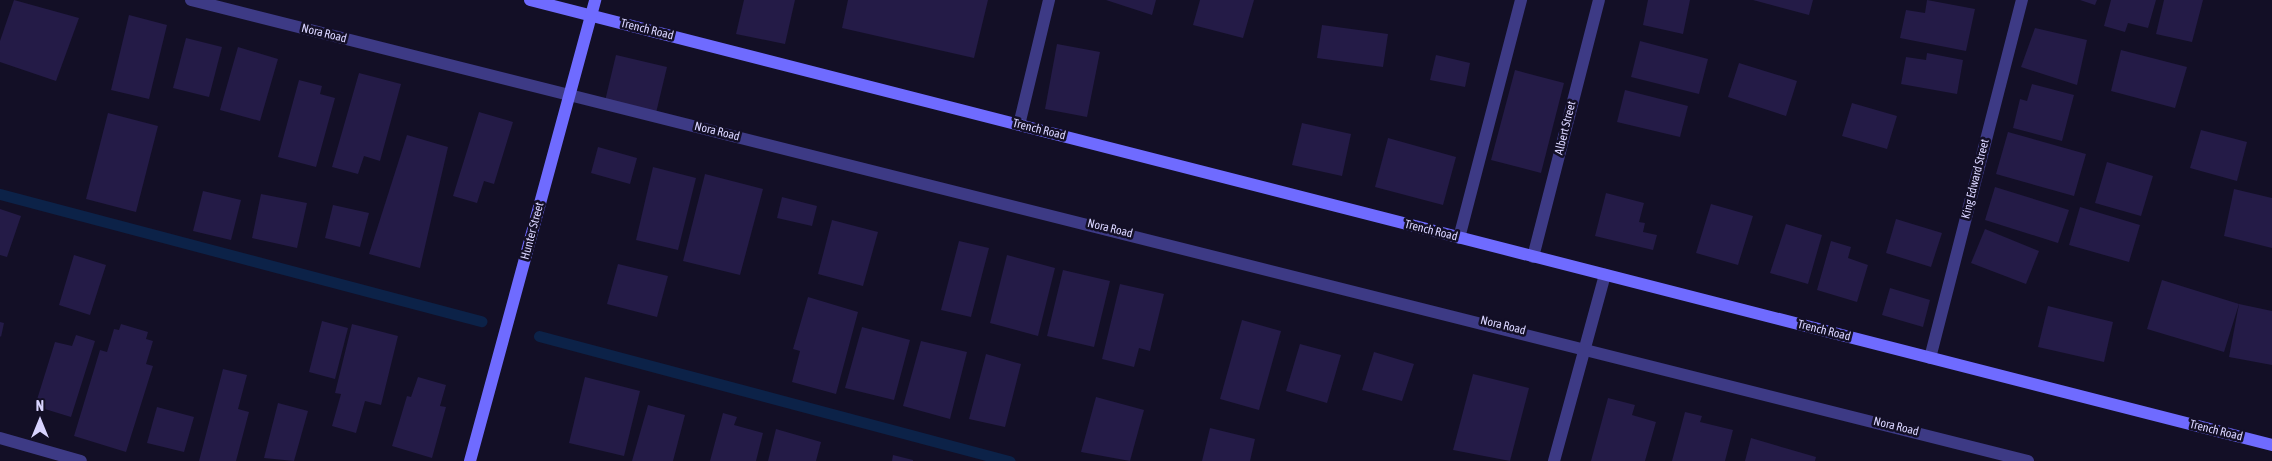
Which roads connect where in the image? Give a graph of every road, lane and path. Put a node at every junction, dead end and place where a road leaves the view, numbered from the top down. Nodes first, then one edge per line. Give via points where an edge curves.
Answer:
1 (192, 0) edge
2 (530, 0) edge
3 (595, 0) edge
4 (1049, 0) edge
5 (1521, 0) edge
6 (1599, 0) edge
7 (2022, 0) edge
8 (591, 16) junction
9 (569, 96) junction
10 (1019, 125) junction
11 (1459, 238) junction
12 (1533, 256) junction
13 (1605, 275) junction
14 (1585, 346) junction
15 (1930, 358) junction
16 (0, 438) edge
17 (2272, 445) edge
18 (81, 461) edge
19 (470, 461) edge
20 (1554, 461) edge
21 (2028, 461) edge

1 - 9 street, Nora Road
2 - 8 street, Trench Road
3 - 8 street, Hunter Street
4 - 10 street
5 - 11 street
6 - 12 street, Albert Street
7 - 15 street, King Edward Street
8 - 9 street, Hunter Street
8 - 10 street, Trench Road
9 - 14 street, Nora Road
9 - 19 street, Hunter Street
10 - 11 street, Trench Road
11 - 12 street, Trench Road
12 - 13 street, Trench Road
13 - 14 street
13 - 15 street, Trench Road
14 - 20 street
14 - 21 street, Nora Road
15 - 17 street, Trench Road
16 - 18 street

